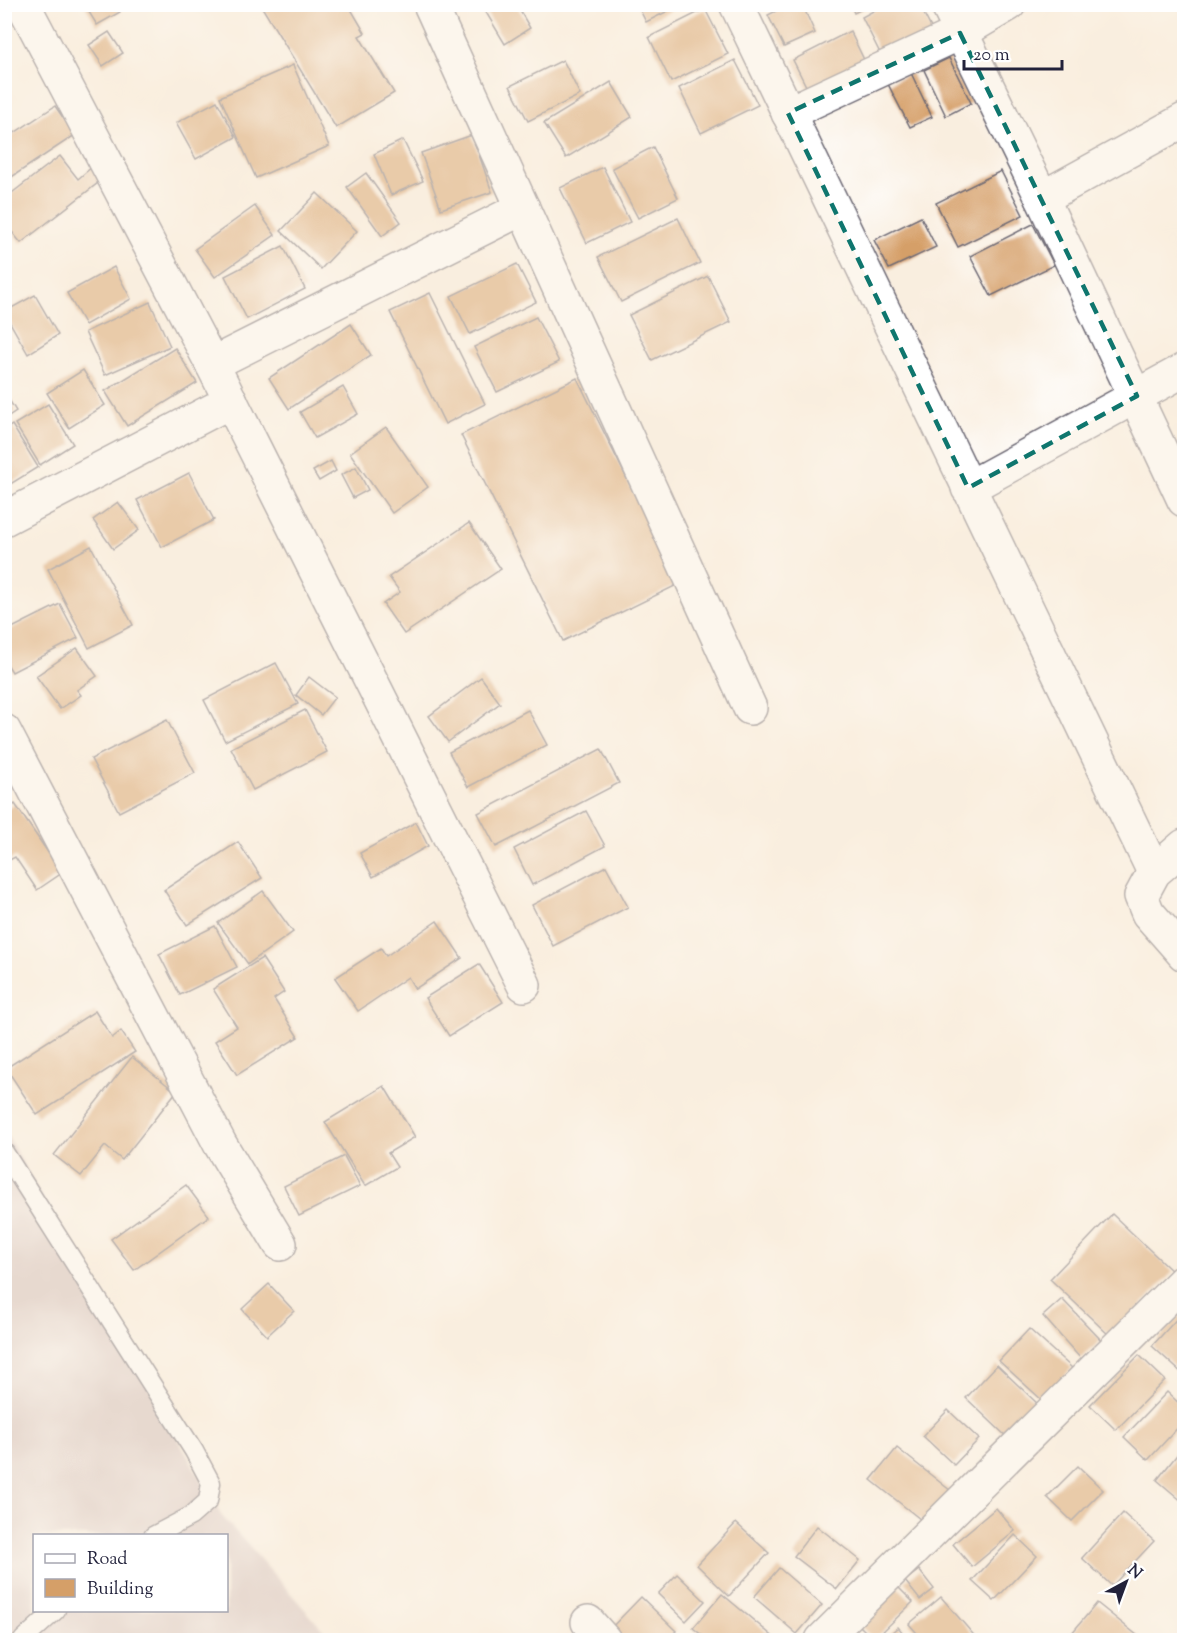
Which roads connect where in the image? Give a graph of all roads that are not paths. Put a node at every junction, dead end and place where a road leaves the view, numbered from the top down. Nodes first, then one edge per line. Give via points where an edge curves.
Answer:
1 (23, 4) edge
2 (430, 4) edge
3 (736, 4) edge
4 (1009, 4) edge
5 (953, 19) edge
6 (788, 113) junction
7 (1185, 120) edge
8 (1042, 198) junction
9 (523, 208) junction
10 (212, 364) junction
11 (1185, 370) edge
12 (1137, 396) junction
13 (231, 401) junction
14 (968, 488) junction
15 (1185, 500) edge
16 (4, 519) edge
17 (750, 708) dead end
18 (4, 731) edge
19 (1185, 846) edge
20 (1154, 872) junction
21 (1185, 954) edge
22 (524, 985) dead end
23 (4, 1152) edge
24 (280, 1244) dead end
25 (1183, 1286) edge
26 (157, 1534) edge
27 (55, 1612) edge
28 (22, 1641) edge
29 (822, 1641) edge

1 - 10 street
2 - 9 street
3 - 6 street
4 - 5 street
5 - 6 street
5 - 8 street
6 - 14 street
7 - 8 street
8 - 12 street
9 - 10 street
9 - 17 street
10 - 13 street
11 - 12 street
12 - 14 street
12 - 15 street
13 - 16 street
13 - 22 street
14 - 20 street
18 - 24 street via 220,1144
19 - 20 street
20 - 21 street via 1141,896 1148,913
23 - 26 lane via 211,1483 208,1501 191,1516
25 - 29 street
27 - 28 lane

